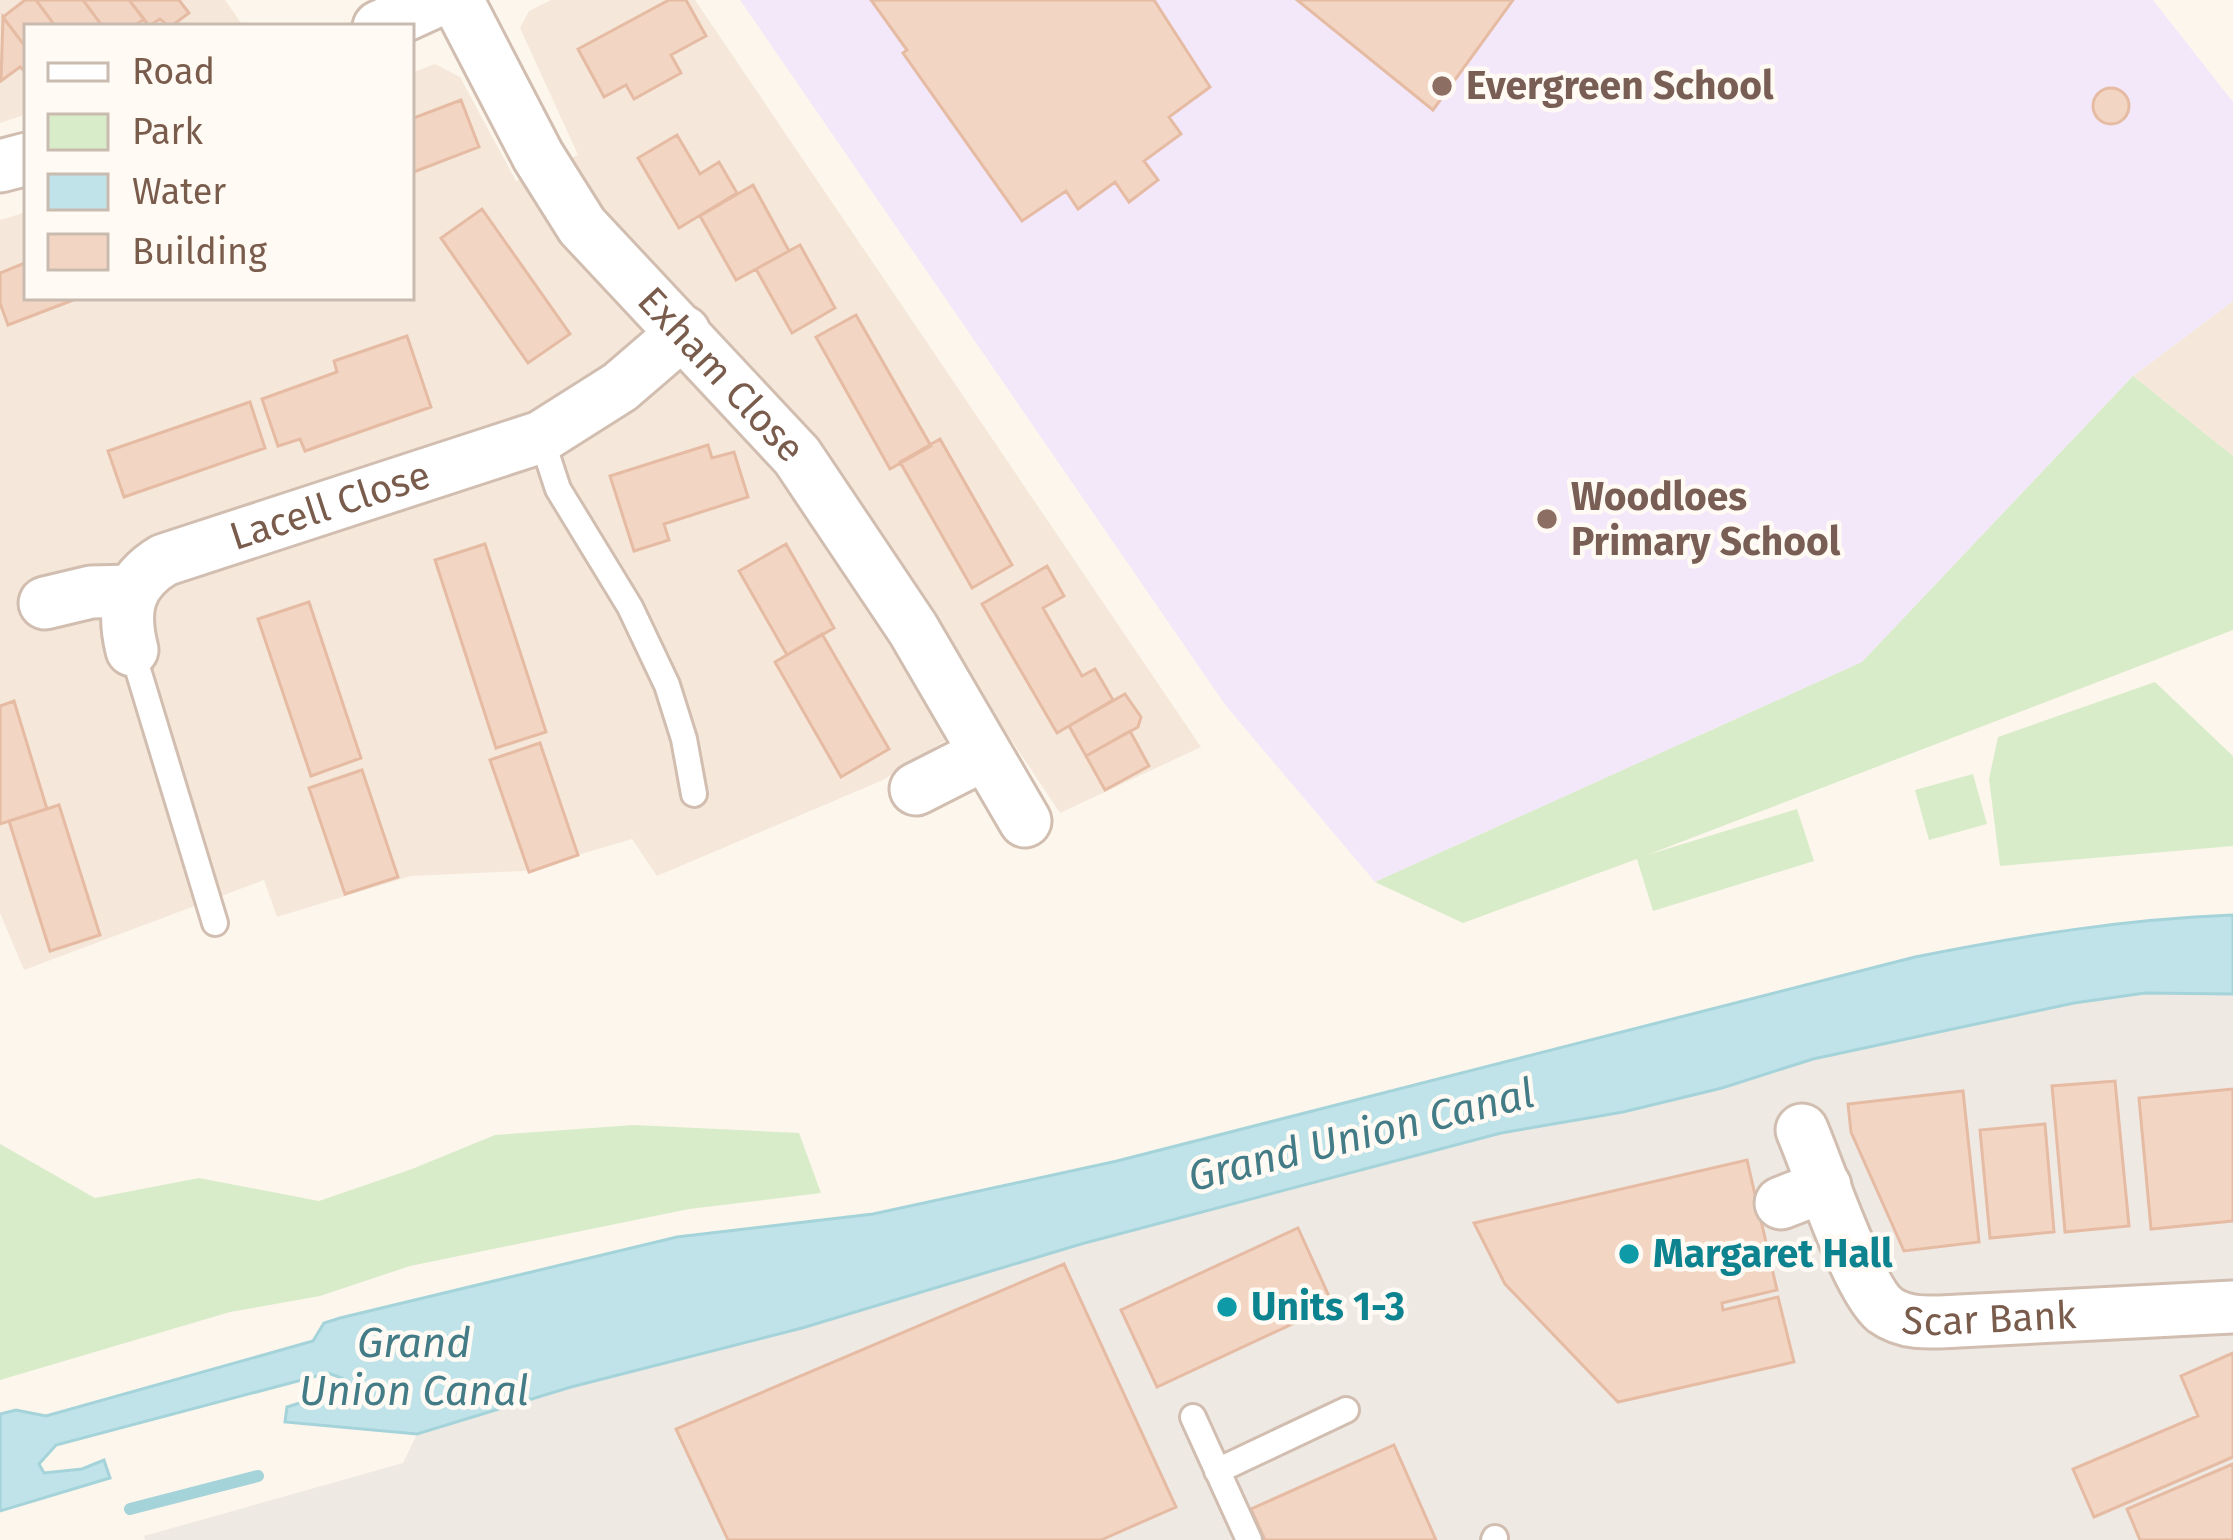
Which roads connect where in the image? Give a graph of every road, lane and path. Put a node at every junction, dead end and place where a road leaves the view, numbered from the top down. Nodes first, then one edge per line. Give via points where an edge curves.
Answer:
1 (438, 0) edge
2 (457, 0) edge
3 (386, 24) edge
4 (684, 332) junction
5 (541, 437) junction
6 (132, 591) junction
7 (45, 603) dead end
8 (132, 650) joint
9 (983, 755) junction
10 (916, 789) dead end
11 (694, 794) dead end
12 (1025, 821) dead end
13 (215, 923) dead end
14 (1802, 1130) dead end
15 (2233, 1307) edge
16 (1346, 1410) dead end
17 (1193, 1417) dead end
18 (1217, 1471) junction
19 (1249, 1540) edge

1 - 3 street
2 - 4 street, Exham Close via 582,226
4 - 5 street, Lacell Close via 620,387
4 - 9 street, Exham Close via 797,456 913,629
5 - 6 street, Lacell Close via 164,560
5 - 11 lane via 558,489 667,685
6 - 7 street
6 - 8 street
8 - 13 lane
9 - 10 street
9 - 12 street, Exham Close
14 - 15 street, Scar Bank via 1803,1194 1873,1297 1900,1318
16 - 18 lane
17 - 18 lane
18 - 19 lane

